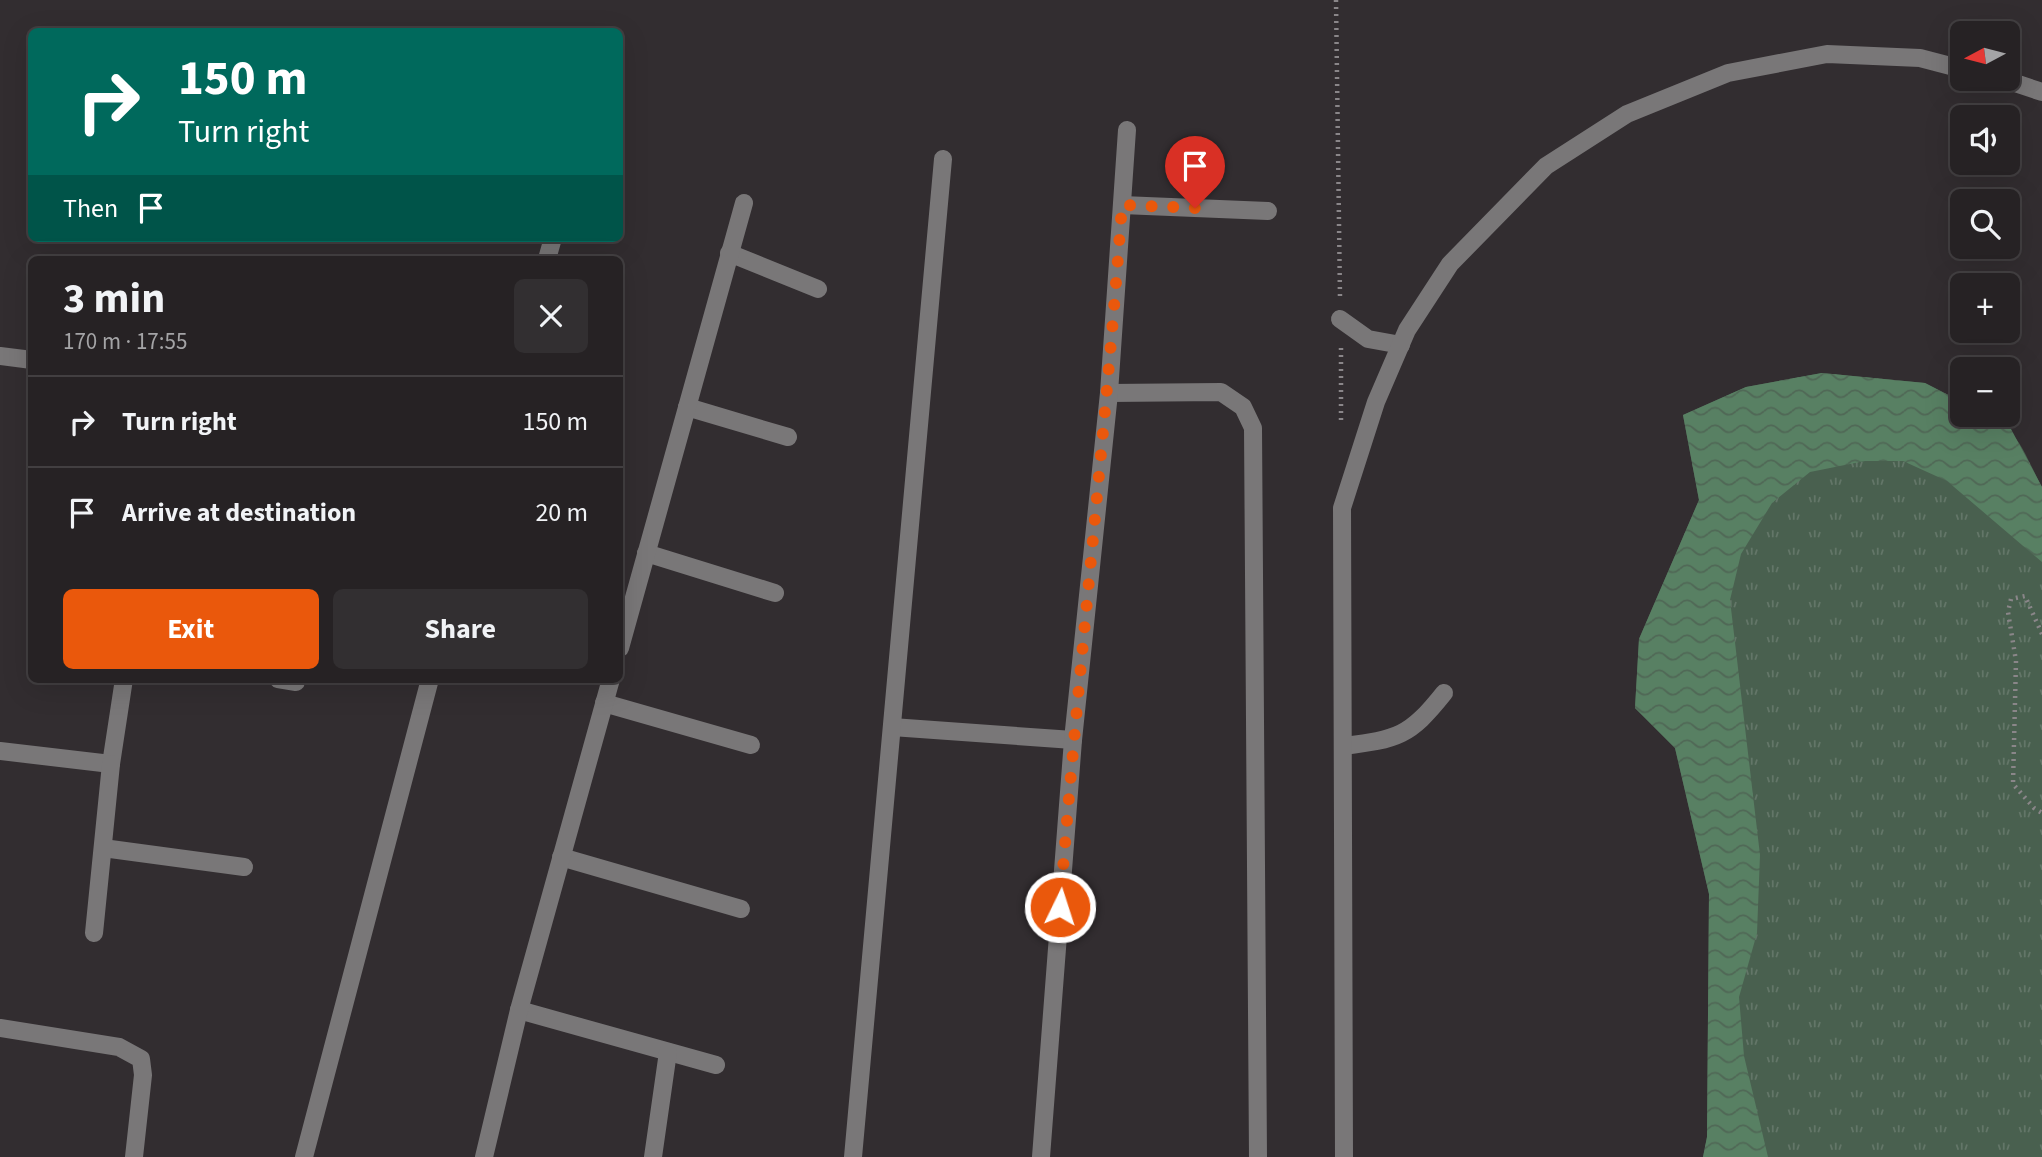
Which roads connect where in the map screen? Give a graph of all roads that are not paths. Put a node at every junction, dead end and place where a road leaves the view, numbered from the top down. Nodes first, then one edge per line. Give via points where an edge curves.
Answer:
1 (1950, 66) edge
2 (2020, 85) edge
3 (2042, 92) edge
4 (1127, 130) dead end
5 (943, 159) dead end
6 (744, 203) dead end
7 (1122, 205) junction
8 (1268, 211) dead end
9 (729, 253) junction
10 (818, 289) dead end
11 (1340, 319) road end
12 (1401, 345) junction
13 (0, 356) edge
14 (28, 360) edge
15 (1109, 393) junction
16 (687, 407) junction
17 (788, 436) dead end
18 (646, 553) junction
19 (775, 593) dead end
20 (623, 637) edge
21 (123, 683) edge
22 (429, 683) edge
23 (610, 683) edge
24 (1444, 693) dead end
25 (604, 703) junction
26 (892, 727) junction
27 (1073, 740) junction
28 (751, 745) dead end
29 (1343, 746) junction
30 (0, 751) edge
31 (111, 764) junction
32 (103, 848) junction
33 (561, 857) junction
34 (244, 867) dead end
35 (741, 909) dead end
36 (94, 933) dead end
37 (519, 1010) junction
38 (0, 1028) edge
39 (668, 1052) junction
40 (716, 1065) dead end
41 (134, 1157) edge
42 (304, 1157) edge
43 (484, 1157) edge
44 (653, 1157) edge
45 (853, 1157) edge
46 (1041, 1157) edge
47 (1258, 1157) edge
48 (1344, 1157) edge

1 - 12 street via 1920,58 1827,54 1728,73 1627,114 1546,166 1450,264
2 - 3 street
4 - 7 street
5 - 26 street
6 - 9 street
7 - 8 street
7 - 15 street
9 - 10 street
9 - 16 street
11 - 12 street via 1368,339
12 - 29 street via 1376,402 1342,508
13 - 14 street
15 - 27 street
15 - 47 street via 1221,392 1243,407 1253,428
16 - 17 street
16 - 18 street
18 - 19 street
18 - 20 street
21 - 31 street
22 - 42 street
23 - 25 street
24 - 29 street via 1410,731 1386,741
25 - 28 street
25 - 33 street
26 - 27 street
26 - 45 street
27 - 46 street
29 - 48 street
30 - 31 street
31 - 32 street
32 - 34 street
32 - 36 street
33 - 35 street
33 - 37 street
37 - 39 street
37 - 43 street
38 - 41 street via 119,1047 141,1059
39 - 40 street
39 - 44 street

